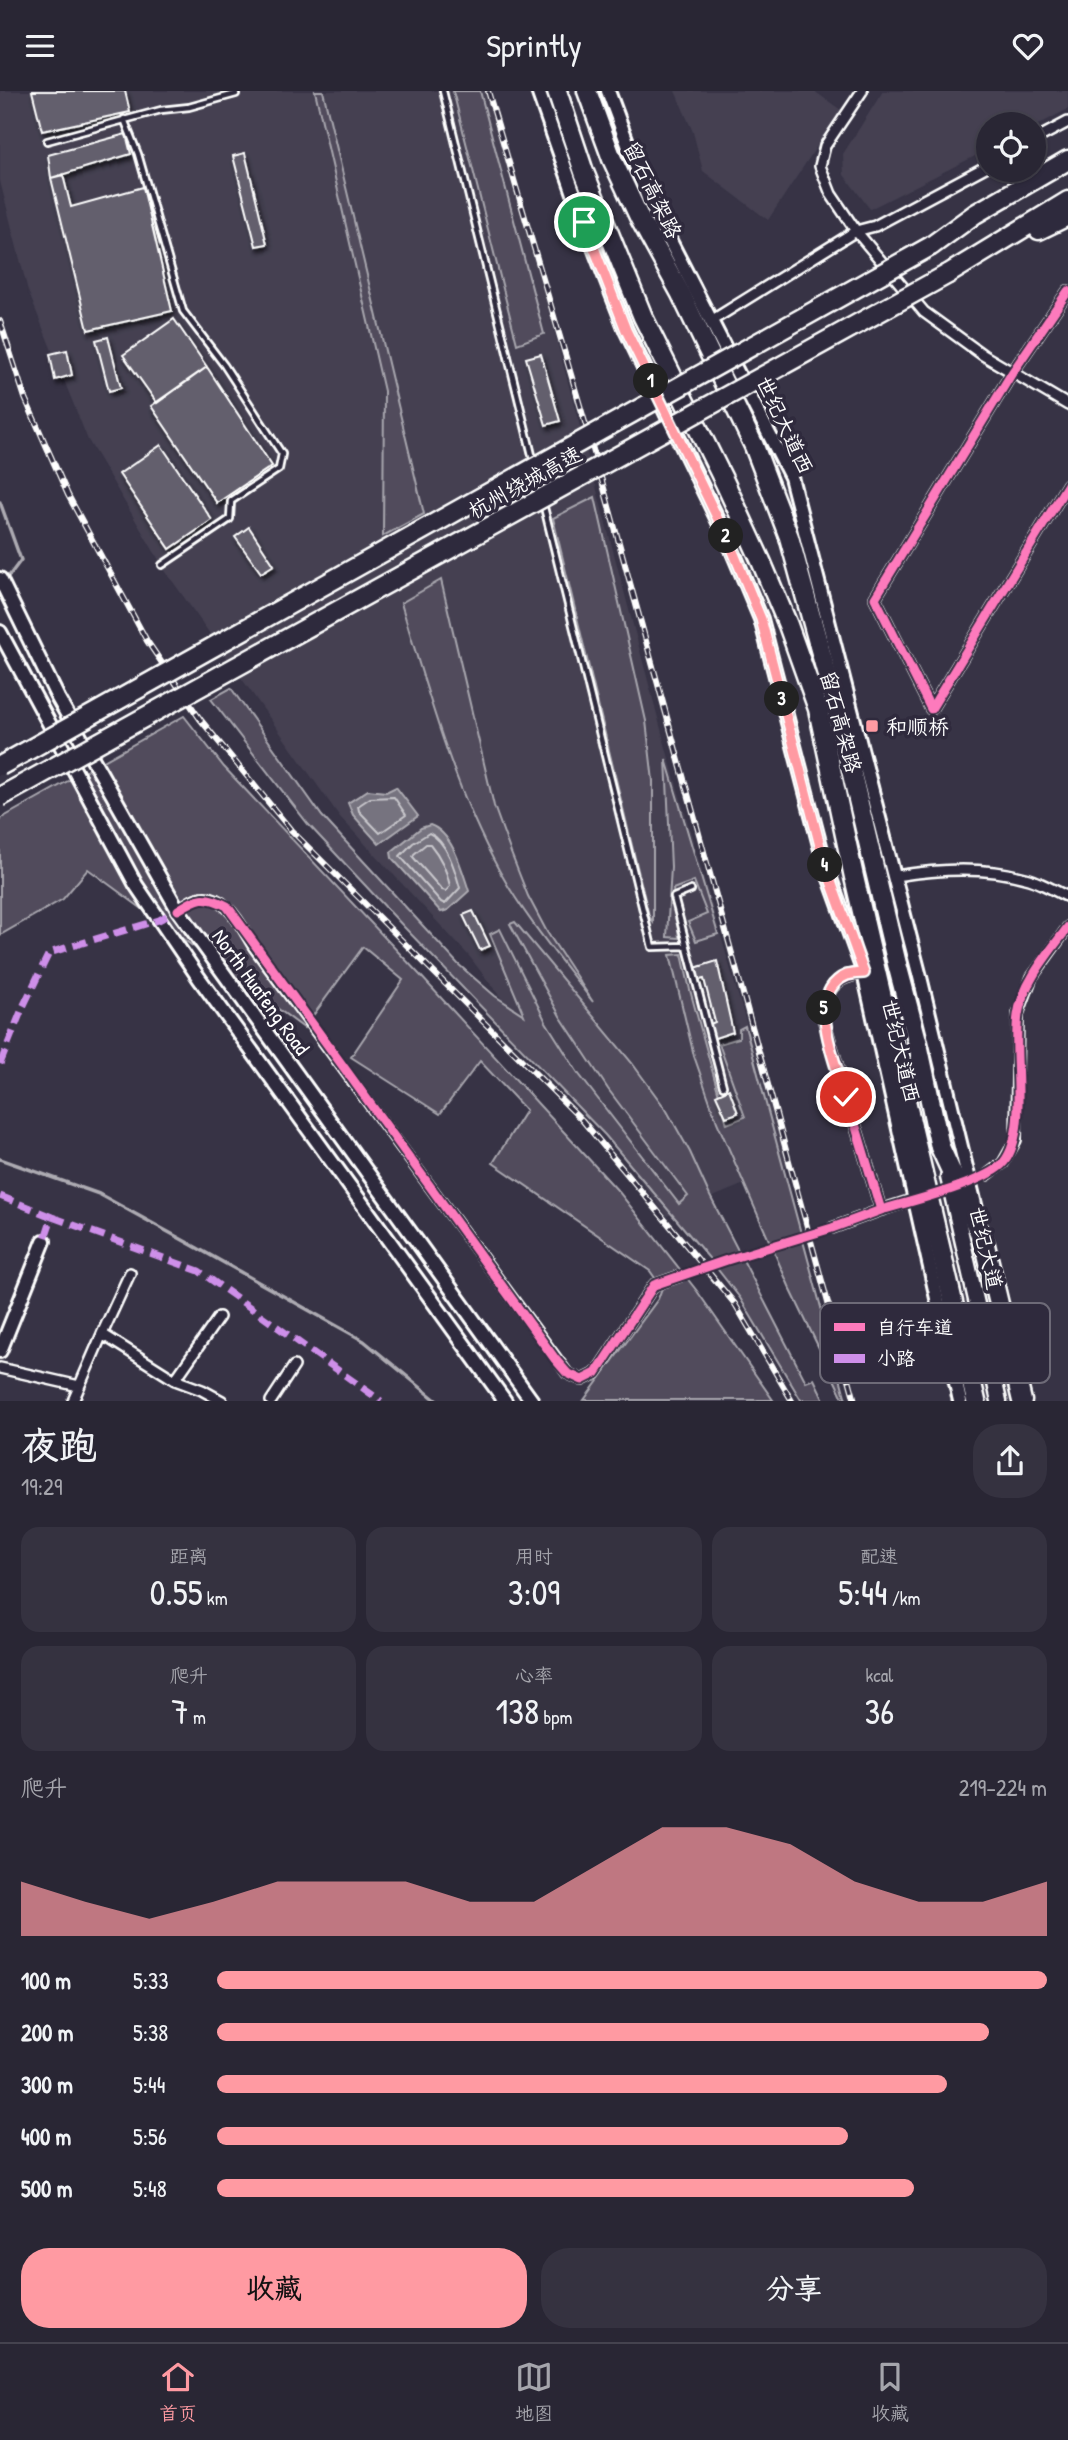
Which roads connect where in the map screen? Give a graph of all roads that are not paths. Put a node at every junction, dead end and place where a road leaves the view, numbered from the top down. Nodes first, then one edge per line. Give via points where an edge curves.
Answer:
1 (443, 91) edge
2 (538, 91) edge
3 (557, 91) edge
4 (587, 91) edge
5 (608, 91) edge
6 (862, 91) edge
7 (236, 94) dead end
8 (124, 119) junction
9 (1068, 122) edge
10 (1046, 134) edge
11 (47, 141) dead end
12 (1068, 160) edge
13 (976, 172) edge
14 (1068, 173) edge
15 (1068, 201) edge
16 (1068, 216) edge
17 (856, 231) junction
18 (931, 246) junction
19 (948, 274) junction
20 (1068, 291) edge
21 (711, 321) junction
22 (1012, 373) junction
23 (1068, 405) edge
24 (1068, 484) edge
25 (162, 565) dead end
26 (0, 579) edge
27 (788, 625) junction
28 (0, 632) edge
29 (0, 766) edge
30 (0, 797) edge
31 (895, 876) junction
32 (691, 890) dead end
33 (1068, 897) edge
34 (178, 910) junction
35 (1068, 927) edge
36 (686, 946) junction
37 (864, 973) junction
38 (723, 1086) dead end
39 (940, 1147) junction
40 (987, 1175) tunnel mouth
41 (906, 1202) dead end
42 (881, 1210) junction
43 (832, 1229) tunnel mouth
44 (44, 1241) dead end
45 (985, 1245) junction
46 (130, 1273) dead end
47 (680, 1276) tunnel mouth
48 (999, 1302) edge
49 (938, 1303) edge
50 (952, 1303) edge
51 (976, 1303) edge
52 (219, 1317) dead end
53 (102, 1333) junction
54 (0, 1351) edge
55 (294, 1366) dead end
56 (0, 1368) edge
57 (175, 1380) junction
58 (956, 1383) edge
59 (971, 1383) edge
60 (995, 1383) edge
61 (1018, 1383) edge
62 (79, 1386) junction
63 (202, 1389) junction
64 (73, 1401) edge
65 (195, 1401) edge
66 (222, 1401) edge
67 (271, 1401) edge
68 (505, 1401) edge
69 (532, 1401) edge
70 (960, 1401) edge
71 (975, 1401) edge
72 (999, 1401) edge
73 (1022, 1401) edge

1 - 36 lane via 652,947
2 - 37 main road, 世纪大道西 via 626,330 730,544 761,619 825,865
3 - 27 highway, 留石高架路 via 584,172 643,317
4 - 39 highway, 留石高架路 via 611,159 754,446 789,537 837,711
5 - 21 main road, 世纪大道西 via 648,198
6 - 17 street via 825,146 820,166 831,194
7 - 8 lane
8 - 11 lane
8 - 25 lane via 183,311 282,454 279,469 231,501 230,519
9 - 10 street
12 - 18 highway via 975,214
13 - 17 street via 875,226
14 - 18 highway, 杭州绕城高速
15 - 19 highway, 杭州绕城高速
16 - 19 highway
17 - 21 street
17 - 22 street via 924,312
18 - 29 highway, 杭州绕城高速, bridge
19 - 30 highway, 杭州绕城高速, bridge
20 - 22 street
21 - 31 main road, 世纪大道西 via 791,477
22 - 23 street
22 - 24 street via 875,597 931,709
26 - 34 main road, North Huafeng Road via 58,698
27 - 37 highway
27 - 50 highway, 留石高架路 via 818,709
28 - 68 main road, North Huafeng Road via 136,885
31 - 33 street via 969,869 1029,879
31 - 45 main road, 世纪大道西
32 - 36 lane via 674,897
34 - 47 street via 198,898 227,906 567,1373 582,1380 596,1373 654,1286
34 - 69 main road, North Huafeng Road
35 - 40 street via 1032,977 1018,1014 1016,1140 1003,1163
36 - 38 lane
37 - 42 street via 846,976 833,987 825,1003 824,1021
37 - 49 main road, 世纪大道西
39 - 45 highway, 留石高架路
39 - 51 main road, 世纪大道
41 - 42 street
42 - 43 street
44 - 54 main road
45 - 48 highway, 留石高架路
46 - 53 street
52 - 57 street
53 - 57 street
53 - 62 street
55 - 67 street
56 - 62 street
57 - 63 street
58 - 70 main road, 世纪大道西
59 - 71 highway, 留石高架路
60 - 72 main road, 世纪大道
61 - 73 highway, 留石高架路
62 - 64 street
63 - 65 street
63 - 66 street

